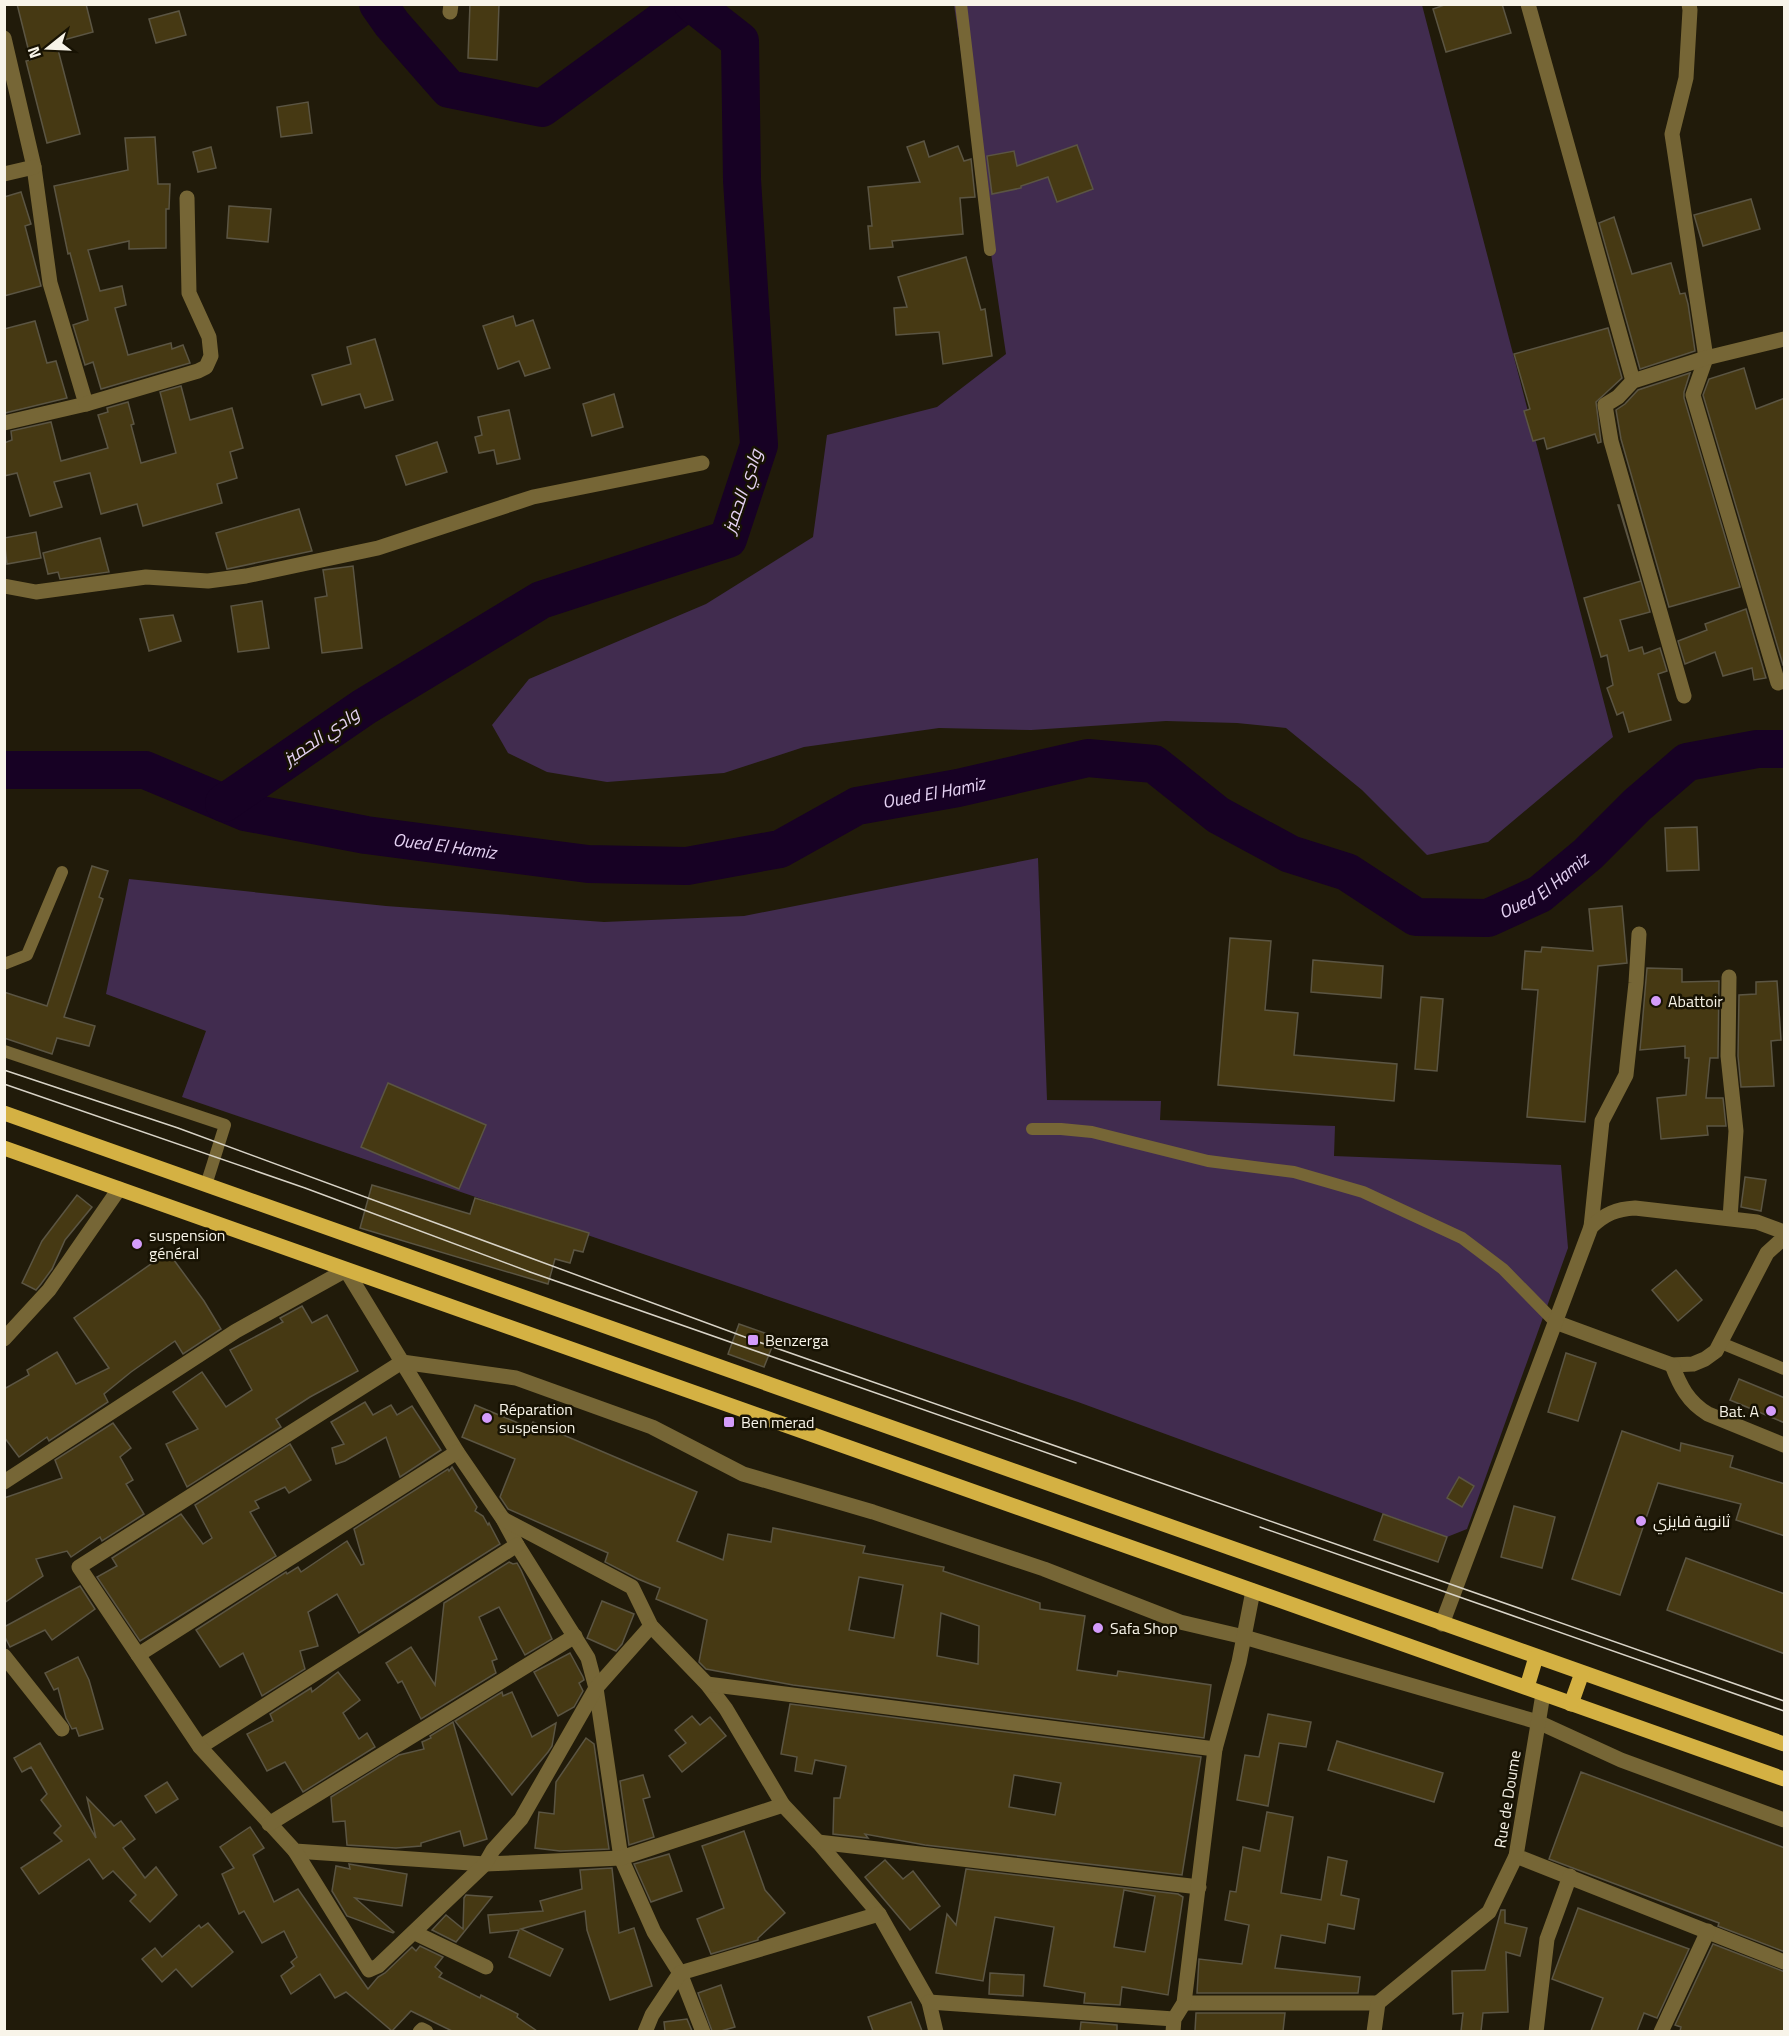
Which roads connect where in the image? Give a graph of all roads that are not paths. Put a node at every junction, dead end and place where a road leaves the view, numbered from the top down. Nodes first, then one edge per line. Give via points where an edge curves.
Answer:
1 (961, 4) edge
2 (1528, 4) edge
3 (1689, 4) edge
4 (4, 38) edge
5 (7, 63) edge
6 (34, 167) junction
7 (4, 174) edge
8 (187, 198) dead end
9 (990, 250) dead end
10 (1785, 339) edge
11 (1706, 358) junction
12 (1633, 381) junction
13 (86, 404) junction
14 (4, 423) edge
15 (702, 463) dead end
16 (4, 586) edge
17 (1785, 681) edge
18 (1684, 696) dead end
19 (62, 872) dead end
20 (1639, 934) dead end
21 (4, 964) edge
22 (1729, 976) dead end
23 (4, 1051) edge
24 (4, 1113) edge
25 (1032, 1129) dead end
26 (4, 1148) edge
27 (206, 1185) junction
28 (119, 1189) junction
29 (1730, 1218) junction
30 (1590, 1227) junction
31 (1785, 1232) edge
32 (1785, 1239) edge
33 (346, 1269) junction
34 (1555, 1322) junction
35 (4, 1339) edge
36 (1721, 1343) junction
37 (402, 1362) junction
38 (1672, 1365) junction
39 (1785, 1370) edge
40 (1785, 1445) edge
41 (457, 1452) junction
42 (4, 1482) edge
43 (503, 1519) junction
44 (517, 1545) junction
45 (1253, 1591) junction
46 (1442, 1624) junction
47 (651, 1626) junction
48 (575, 1636) junction
49 (1244, 1637) junction
50 (138, 1655) junction
51 (4, 1656) edge
52 (1536, 1657) junction
53 (1582, 1673) junction
54 (707, 1684) junction
55 (1527, 1687) junction
56 (596, 1688) junction
57 (1543, 1694) junction
58 (1571, 1704) junction
59 (1538, 1722) junction
60 (62, 1729) dead end
61 (1785, 1744) edge
62 (200, 1747) junction
63 (1215, 1749) junction
64 (1785, 1779) edge
65 (783, 1804) junction
66 (1785, 1820) edge
67 (269, 1824) junction
68 (819, 1842) junction
69 (295, 1851) junction
70 (1516, 1856) junction
71 (621, 1858) junction
72 (485, 1864) junction
73 (1570, 1876) junction
74 (1198, 1887) junction
75 (879, 1914) junction
76 (1708, 1931) junction
77 (415, 1933) junction
78 (1785, 1962) edge
79 (486, 1967) dead end
80 (680, 1974) junction
81 (929, 2002) junction
82 (1184, 2003) junction
83 (1378, 2003) junction
84 (1174, 2025) edge
85 (420, 2031) edge
86 (426, 2031) edge
87 (645, 2031) edge
88 (703, 2031) edge
89 (936, 2031) edge
90 (1374, 2031) edge
91 (1536, 2031) edge
92 (1661, 2031) edge

1 - 9 lane
2 - 12 street
3 - 11 street via 1686,78 1672,134
4 - 5 street
5 - 6 street
6 - 7 street
6 - 13 street via 50,283
8 - 13 street via 189,293 209,337 211,356 206,367
10 - 11 street
11 - 12 street
11 - 17 street via 1693,395 1778,682
12 - 18 street via 1605,405 1611,441
13 - 14 street
15 - 16 street via 533,498 378,548 246,576 208,581 146,577 36,592
19 - 21 lane via 27,955
20 - 30 street via 1626,1076 1602,1121
22 - 29 street via 1728,1056 1736,1131
23 - 27 lane via 225,1125
24 - 27 main road
25 - 34 lane via 1092,1132 1208,1161 1294,1172 1363,1192 1462,1238 1503,1269
26 - 28 main road
27 - 46 main road
28 - 33 main road
28 - 35 street via 49,1290
29 - 30 street via 1618,1209
29 - 31 street via 1757,1221
30 - 34 street
32 - 36 street via 1767,1253
33 - 37 street
33 - 42 street via 237,1331
33 - 45 main road
34 - 38 street
34 - 46 street
36 - 38 street via 1716,1351 1694,1364
36 - 39 lane
37 - 41 street
37 - 49 street via 516,1378 652,1427 743,1474 1044,1569 1180,1622
37 - 50 street via 79,1567
38 - 40 street via 1686,1396 1697,1408
41 - 43 street
41 - 50 street
43 - 44 street
43 - 47 street via 632,1587
44 - 48 street
44 - 62 street
45 - 49 street
45 - 55 main road
46 - 52 main road
47 - 54 street
47 - 56 street
48 - 56 street via 588,1658
48 - 67 street
49 - 59 street
49 - 63 street
50 - 62 street
51 - 60 street
52 - 53 main road
52 - 55 main road
53 - 58 main road
53 - 61 main road
54 - 63 street
54 - 65 street
55 - 57 main road
56 - 71 street
56 - 72 street via 521,1819
57 - 58 main road
57 - 59 street, Rue de Doume
58 - 64 main road
59 - 66 street via 1621,1761
59 - 70 street, Rue de Doume
62 - 67 street
63 - 74 street
65 - 68 street
65 - 71 street
67 - 69 street
68 - 74 street
68 - 75 street
69 - 72 street
69 - 77 street via 369,1970
70 - 73 street
70 - 83 street, Rue de Doume via 1489,1912
71 - 72 street
71 - 80 street via 654,1932
72 - 77 street
73 - 76 street
73 - 91 street via 1547,1939
74 - 82 street
75 - 80 street
75 - 81 street
76 - 78 street
76 - 92 street
77 - 79 street
80 - 87 street
80 - 88 street
81 - 84 street
81 - 89 street
82 - 83 street
82 - 84 street
83 - 90 street
85 - 86 street

